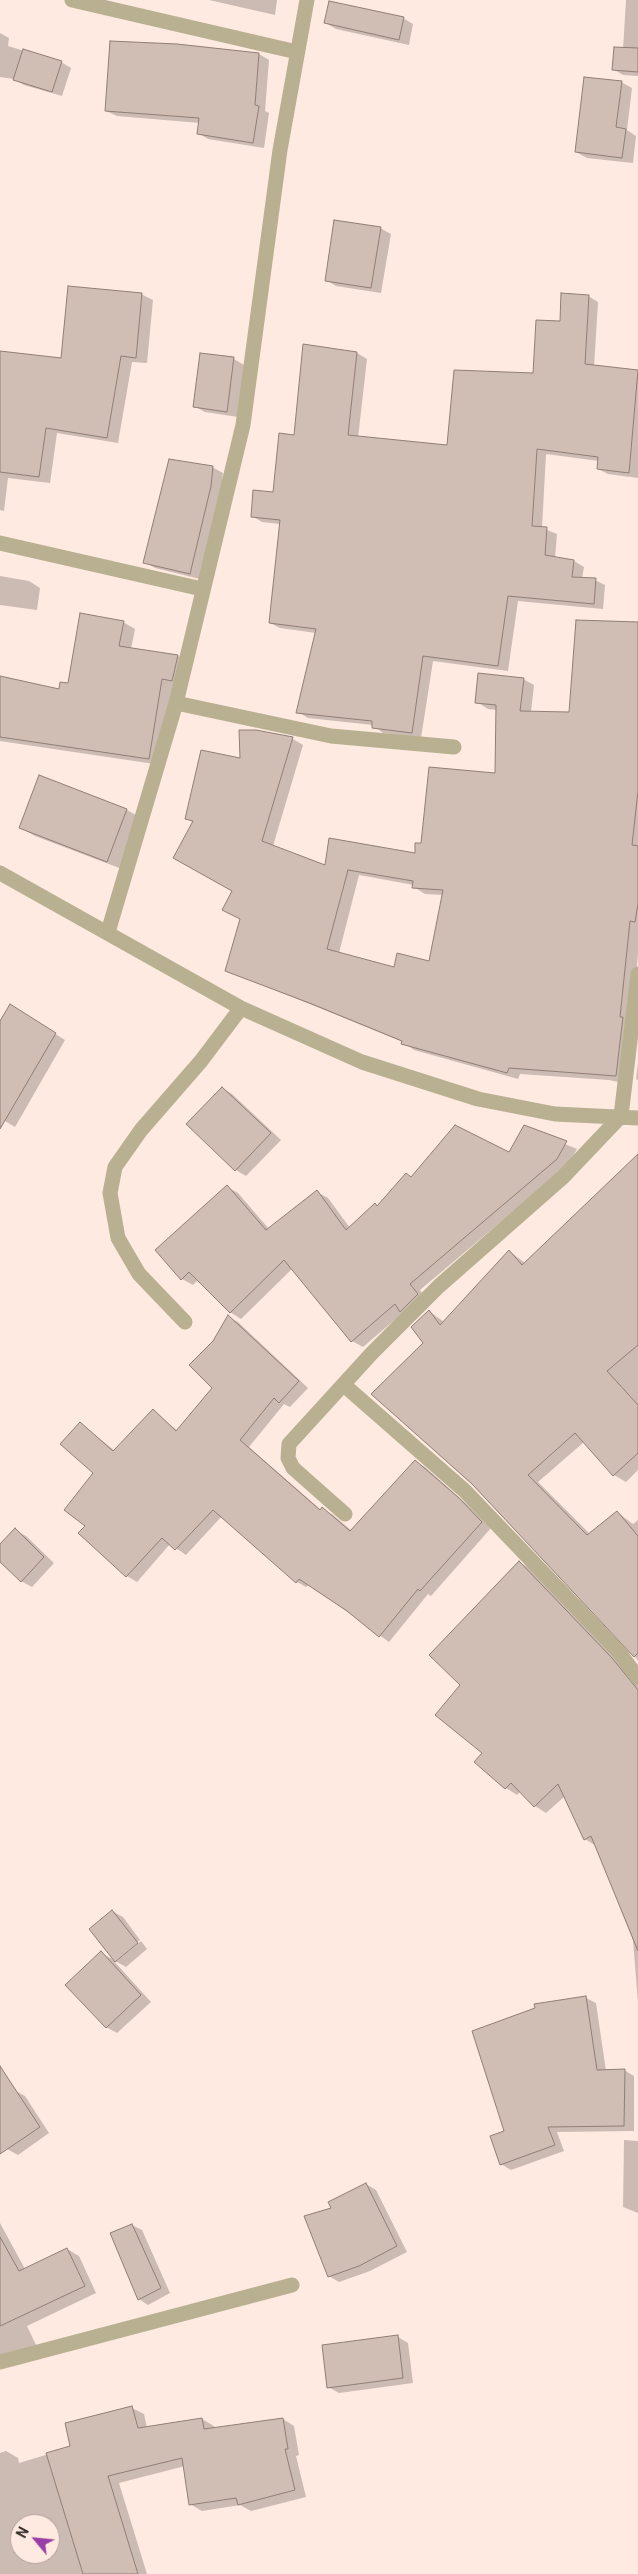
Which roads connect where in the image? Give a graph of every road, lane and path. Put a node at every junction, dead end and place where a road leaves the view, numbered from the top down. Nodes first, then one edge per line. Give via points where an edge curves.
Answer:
1 (72, 0) edge
2 (307, 0) edge
3 (297, 52) junction
4 (0, 543) edge
5 (202, 590) junction
6 (176, 703) junction
7 (454, 747) dead end
8 (0, 873) edge
9 (108, 932) junction
10 (638, 974) edge
11 (241, 1008) junction
12 (621, 1116) junction
13 (638, 1118) edge
14 (185, 1322) dead end
15 (344, 1385) junction
16 (345, 1514) dead end
17 (638, 1678) edge
18 (292, 2285) dead end
19 (0, 2362) edge

1 - 3 street
2 - 3 street
3 - 5 street via 280,150 242,425
4 - 5 street
5 - 6 street
6 - 7 street via 331,736
6 - 9 street
8 - 9 street
9 - 11 street
10 - 12 street
11 - 12 street via 362,1062 478,1099 555,1114
11 - 14 street via 141,1130 115,1167 110,1193 118,1238 140,1274
12 - 13 street
12 - 15 street via 563,1178 439,1286
15 - 16 street via 289,1444 288,1458 293,1468
15 - 17 street via 465,1490 619,1652
18 - 19 street

